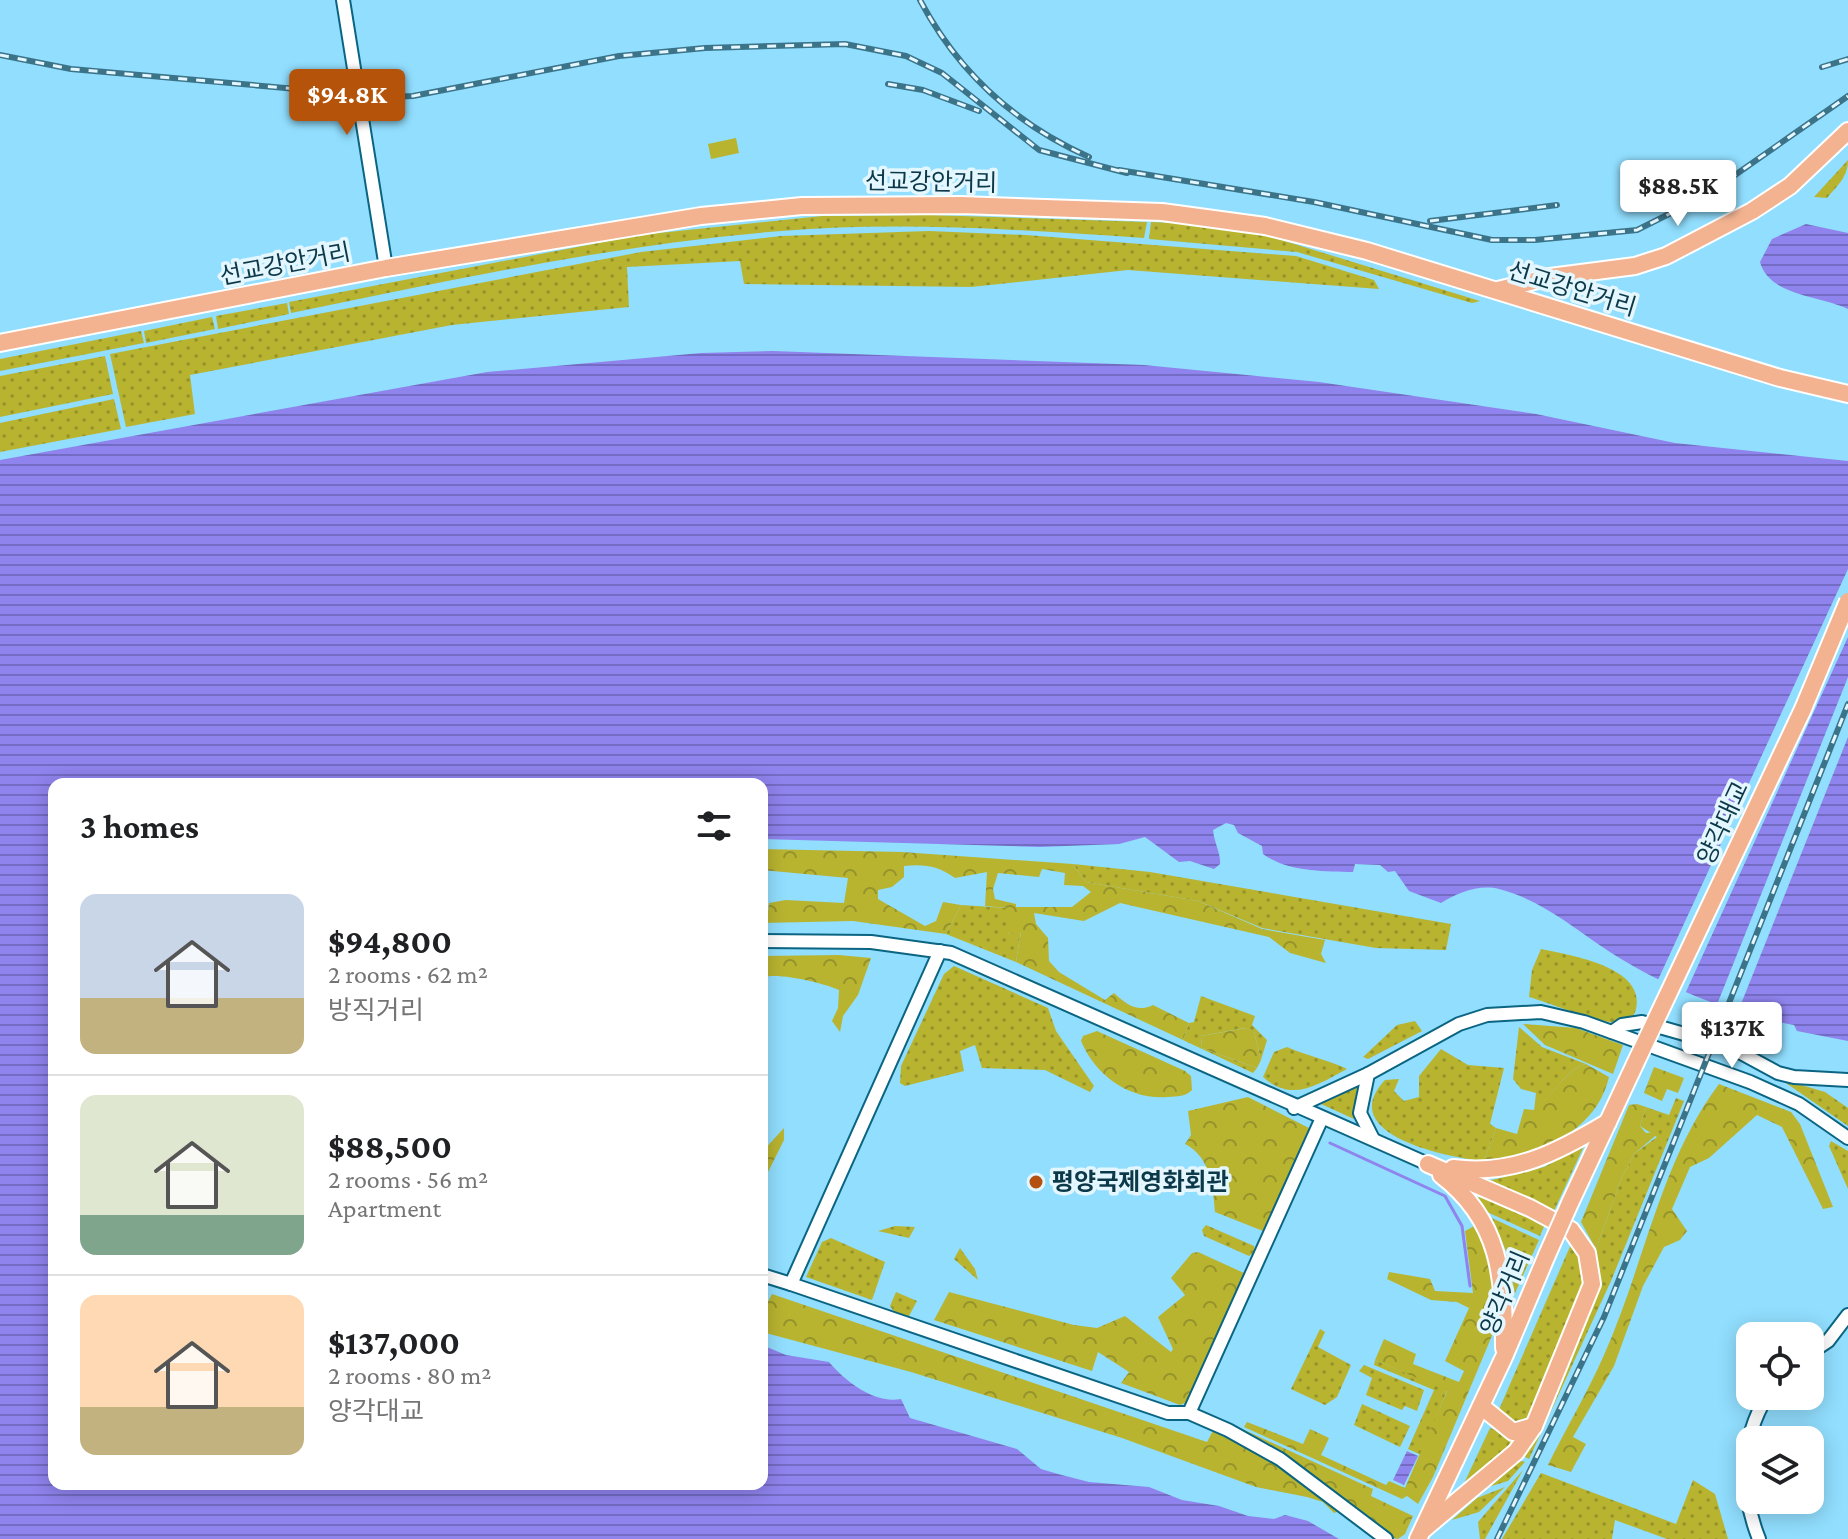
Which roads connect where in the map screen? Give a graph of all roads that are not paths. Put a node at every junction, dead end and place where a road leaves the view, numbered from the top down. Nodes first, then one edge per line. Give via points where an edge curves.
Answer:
1 (343, 0) edge
2 (1848, 131) edge
3 (386, 268) junction
4 (1496, 290) junction
5 (0, 343) edge
6 (1848, 394) edge
7 (1848, 601) edge
8 (768, 941) edge
9 (940, 951) junction
10 (1612, 1032) junction
11 (1635, 1064) joint
12 (1368, 1074) junction
13 (1848, 1080) edge
14 (1294, 1108) junction
15 (1322, 1118) junction
16 (1608, 1122) junction
17 (1848, 1138) edge
18 (1373, 1139) junction
19 (1428, 1164) junction
20 (768, 1277) edge
21 (791, 1284) junction
22 (1848, 1315) edge
23 (1824, 1344) edge
24 (1504, 1357) junction
25 (1481, 1406) junction
26 (1760, 1410) edge
27 (1189, 1413) junction
28 (1534, 1426) junction
29 (1421, 1534) edge
30 (1386, 1539) edge
31 (1759, 1539) edge

1 - 3 street
2 - 4 main road via 1790,186 1666,256
3 - 4 main road, 선교강안거리 via 701,216 802,206 961,205 1162,212 1235,221 1367,251
3 - 5 main road, 선교강안거리
4 - 6 main road, 선교강안거리
7 - 11 main road, 양각대교, bridge via 1803,709
8 - 9 street via 871,942
9 - 14 street
9 - 21 street
10 - 12 street via 1541,1012 1487,1015 1459,1024
10 - 13 street via 1642,1022 1730,1047 1778,1073
10 - 17 street via 1787,1099
11 - 16 main road, 양각거리
12 - 14 street
12 - 18 street via 1360,1113
14 - 15 street
15 - 18 street
15 - 27 street
16 - 19 main road via 1517,1167 1476,1171
16 - 24 main road, 양각거리, bridge
18 - 19 street
19 - 24 main road via 1471,1203 1498,1254
19 - 28 main road via 1556,1221 1571,1230 1587,1253 1592,1284
20 - 21 street
21 - 27 street via 1168,1413
22 - 23 street
24 - 25 main road, 양각거리
25 - 28 main road via 1513,1432
25 - 29 main road, 양각거리
26 - 31 street via 1748,1432 1745,1466 1747,1501
27 - 30 street via 1280,1459
28 - 29 main road via 1516,1452

